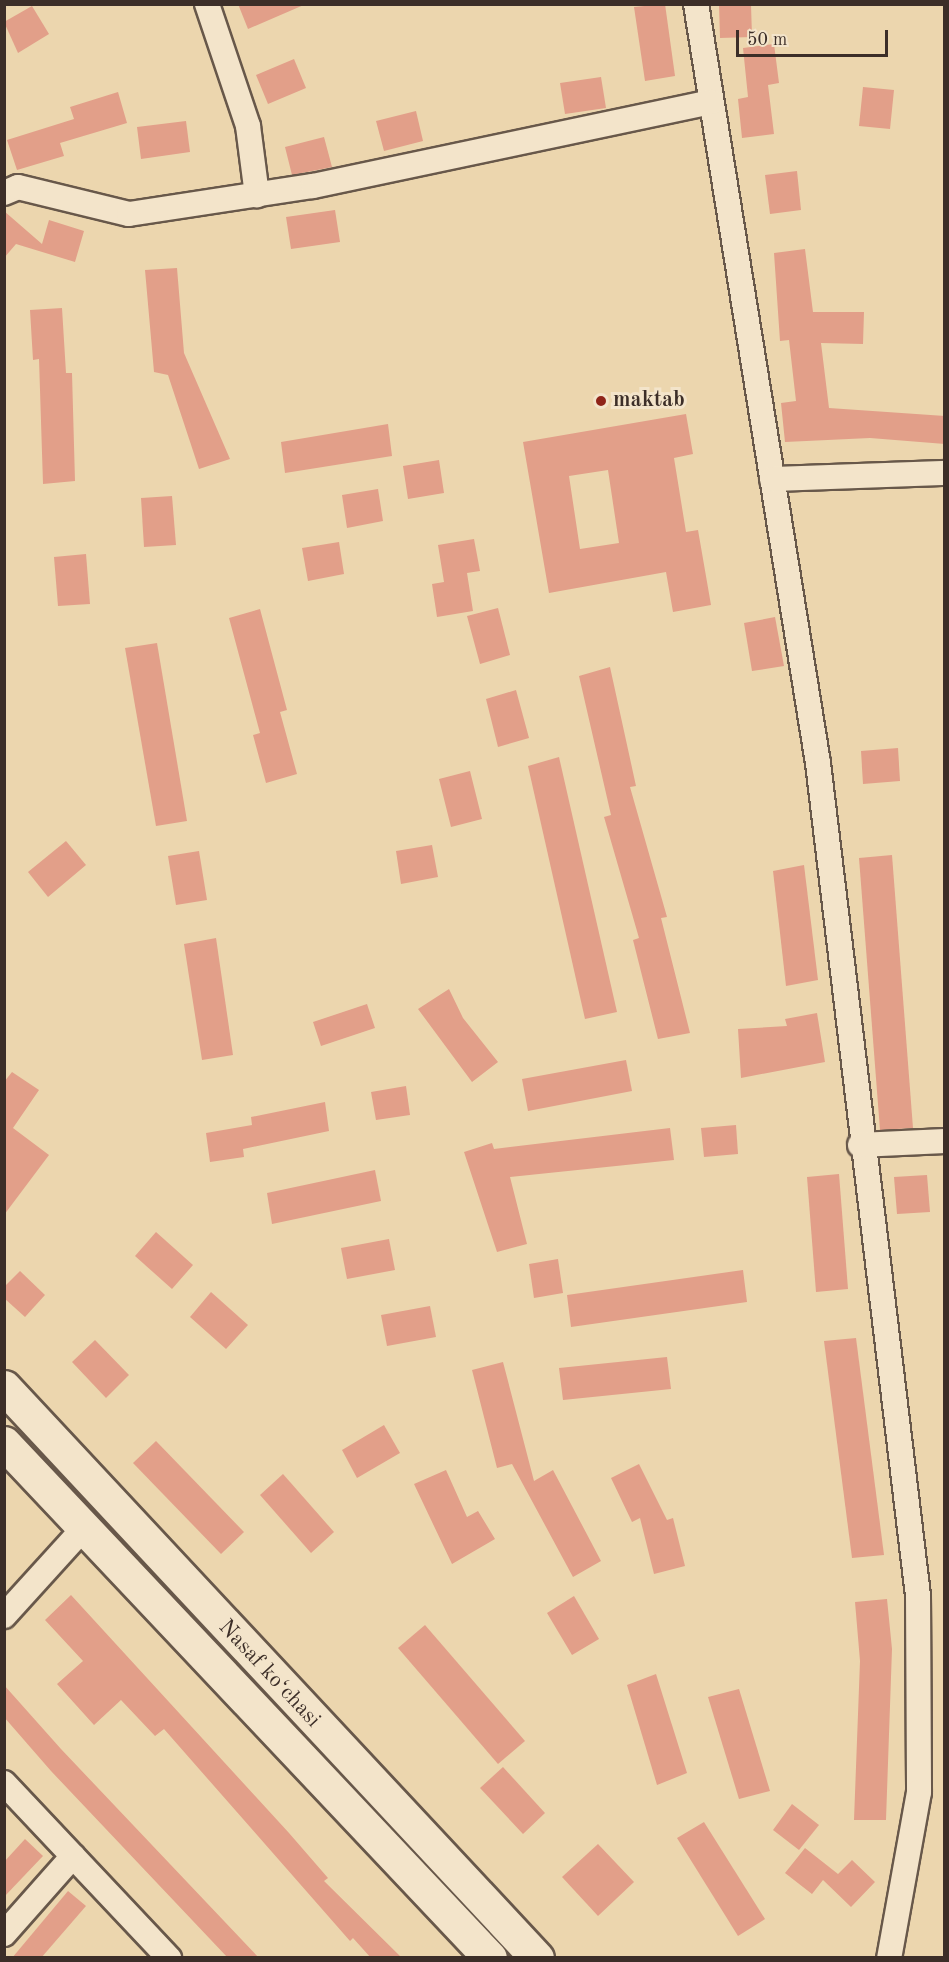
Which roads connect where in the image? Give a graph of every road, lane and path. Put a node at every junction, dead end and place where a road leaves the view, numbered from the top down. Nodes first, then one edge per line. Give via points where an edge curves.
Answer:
1 (207, 4) edge
2 (696, 4) edge
3 (711, 102) junction
4 (4, 193) edge
5 (257, 195) junction
6 (945, 473) edge
7 (772, 479) junction
8 (945, 1141) edge
9 (860, 1145) junction
10 (4, 1387) edge
11 (4, 1443) edge
12 (83, 1529) junction
13 (4, 1616) edge
14 (4, 1784) edge
15 (73, 1856) junction
16 (4, 1934) edge
17 (169, 1958) edge
18 (489, 1958) edge
19 (537, 1958) edge
20 (889, 1958) edge

1 - 5 street via 248,126
2 - 3 street
3 - 5 street
3 - 7 street
4 - 5 street via 18,187 129,214
6 - 7 street
7 - 9 street via 818,763
8 - 9 street
9 - 20 street via 918,1595 919,1792
10 - 19 main road, Nasaf ko‘chasi
11 - 12 main road, Nasaf ko‘chasi
12 - 13 street
12 - 18 main road, Nasaf ko‘chasi
14 - 15 street
15 - 16 street
15 - 17 street

